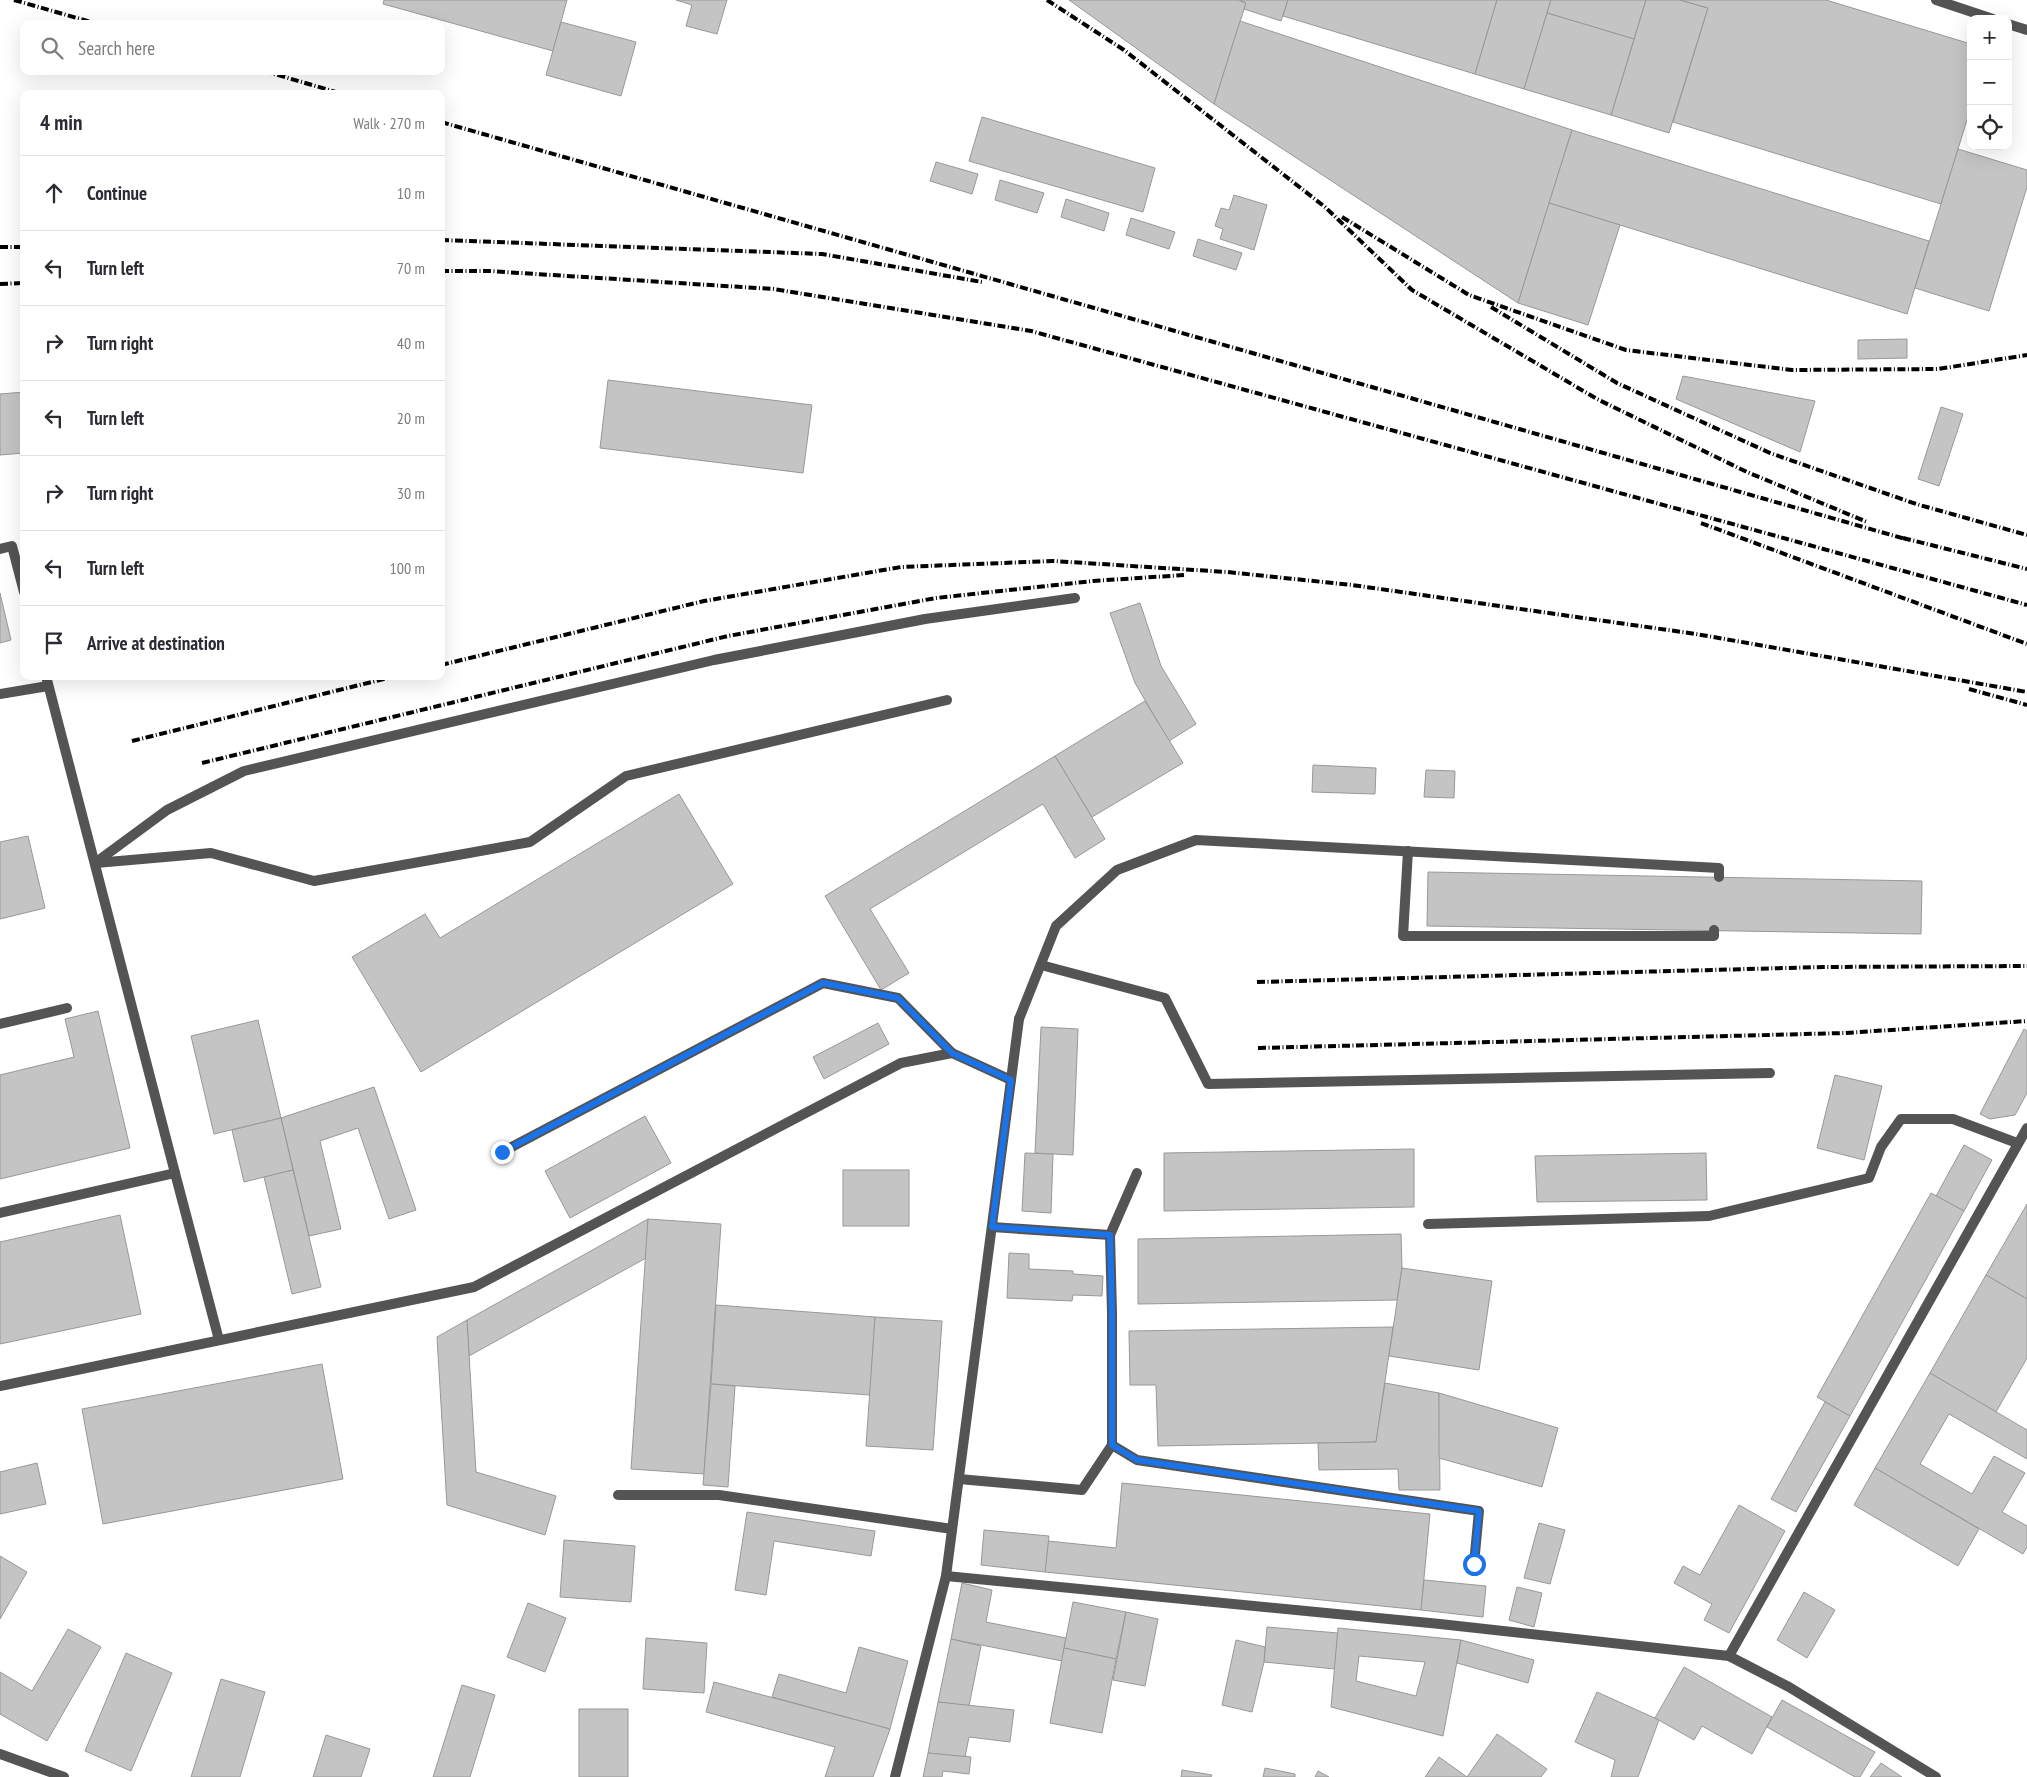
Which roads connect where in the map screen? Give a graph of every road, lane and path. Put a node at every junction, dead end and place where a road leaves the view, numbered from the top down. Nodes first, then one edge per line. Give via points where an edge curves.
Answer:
1 (1936, 0) edge
2 (1981, 15) edge
3 (2012, 25) edge
4 (2027, 30) edge
5 (0, 549) edge
6 (20, 577) edge
7 (1075, 598) dead end
8 (47, 681) edge
9 (0, 694) edge
10 (948, 700) dead end
11 (1408, 851) junction
12 (95, 864) junction
13 (1719, 877) dead end
14 (1714, 930) dead end
15 (1041, 965) junction
16 (67, 1008) dead end
17 (0, 1024) edge
18 (952, 1053) junction
19 (1770, 1073) dead end
20 (1011, 1080) junction
21 (2027, 1128) edge
22 (2017, 1144) junction
23 (502, 1152) dead end
24 (175, 1173) junction
25 (1137, 1173) dead end
26 (0, 1213) edge
27 (1428, 1224) dead end
28 (992, 1227) junction
29 (1110, 1235) junction
30 (219, 1340) junction
31 (0, 1386) edge
32 (1112, 1445) junction
33 (959, 1479) junction
34 (618, 1495) dead end
35 (952, 1529) junction
36 (1474, 1564) dead end
37 (946, 1576) junction
38 (1729, 1656) junction
39 (0, 1754) edge
40 (64, 1777) edge
41 (895, 1777) edge
42 (1936, 1777) edge

1 - 2 street
3 - 4 street
5 - 6 street via 12,546
7 - 12 street via 925,619 714,660 244,771 167,810
8 - 9 street
8 - 12 street
10 - 12 street via 626,776 530,842 314,880 210,853
11 - 13 street via 1719,868
11 - 14 street via 1403,936 1714,936
11 - 15 street via 1196,840 1117,870 1056,926
12 - 24 street
15 - 19 street via 1165,998 1208,1084
15 - 20 street via 1019,1019
16 - 17 street
18 - 20 street
18 - 23 street via 898,998 823,983
18 - 30 street via 901,1063 474,1287
20 - 28 street
21 - 22 street
22 - 27 street via 1952,1119 1901,1119 1882,1147 1869,1178 1709,1216
22 - 38 street
24 - 26 street
24 - 30 street
25 - 29 street
28 - 29 street
28 - 33 street
29 - 32 street
30 - 31 street
32 - 33 street via 1082,1490
32 - 36 street via 1137,1460 1479,1511
33 - 35 street
34 - 35 street via 719,1495
35 - 37 street
37 - 38 street
37 - 41 street
38 - 42 street via 1789,1687
39 - 40 street

